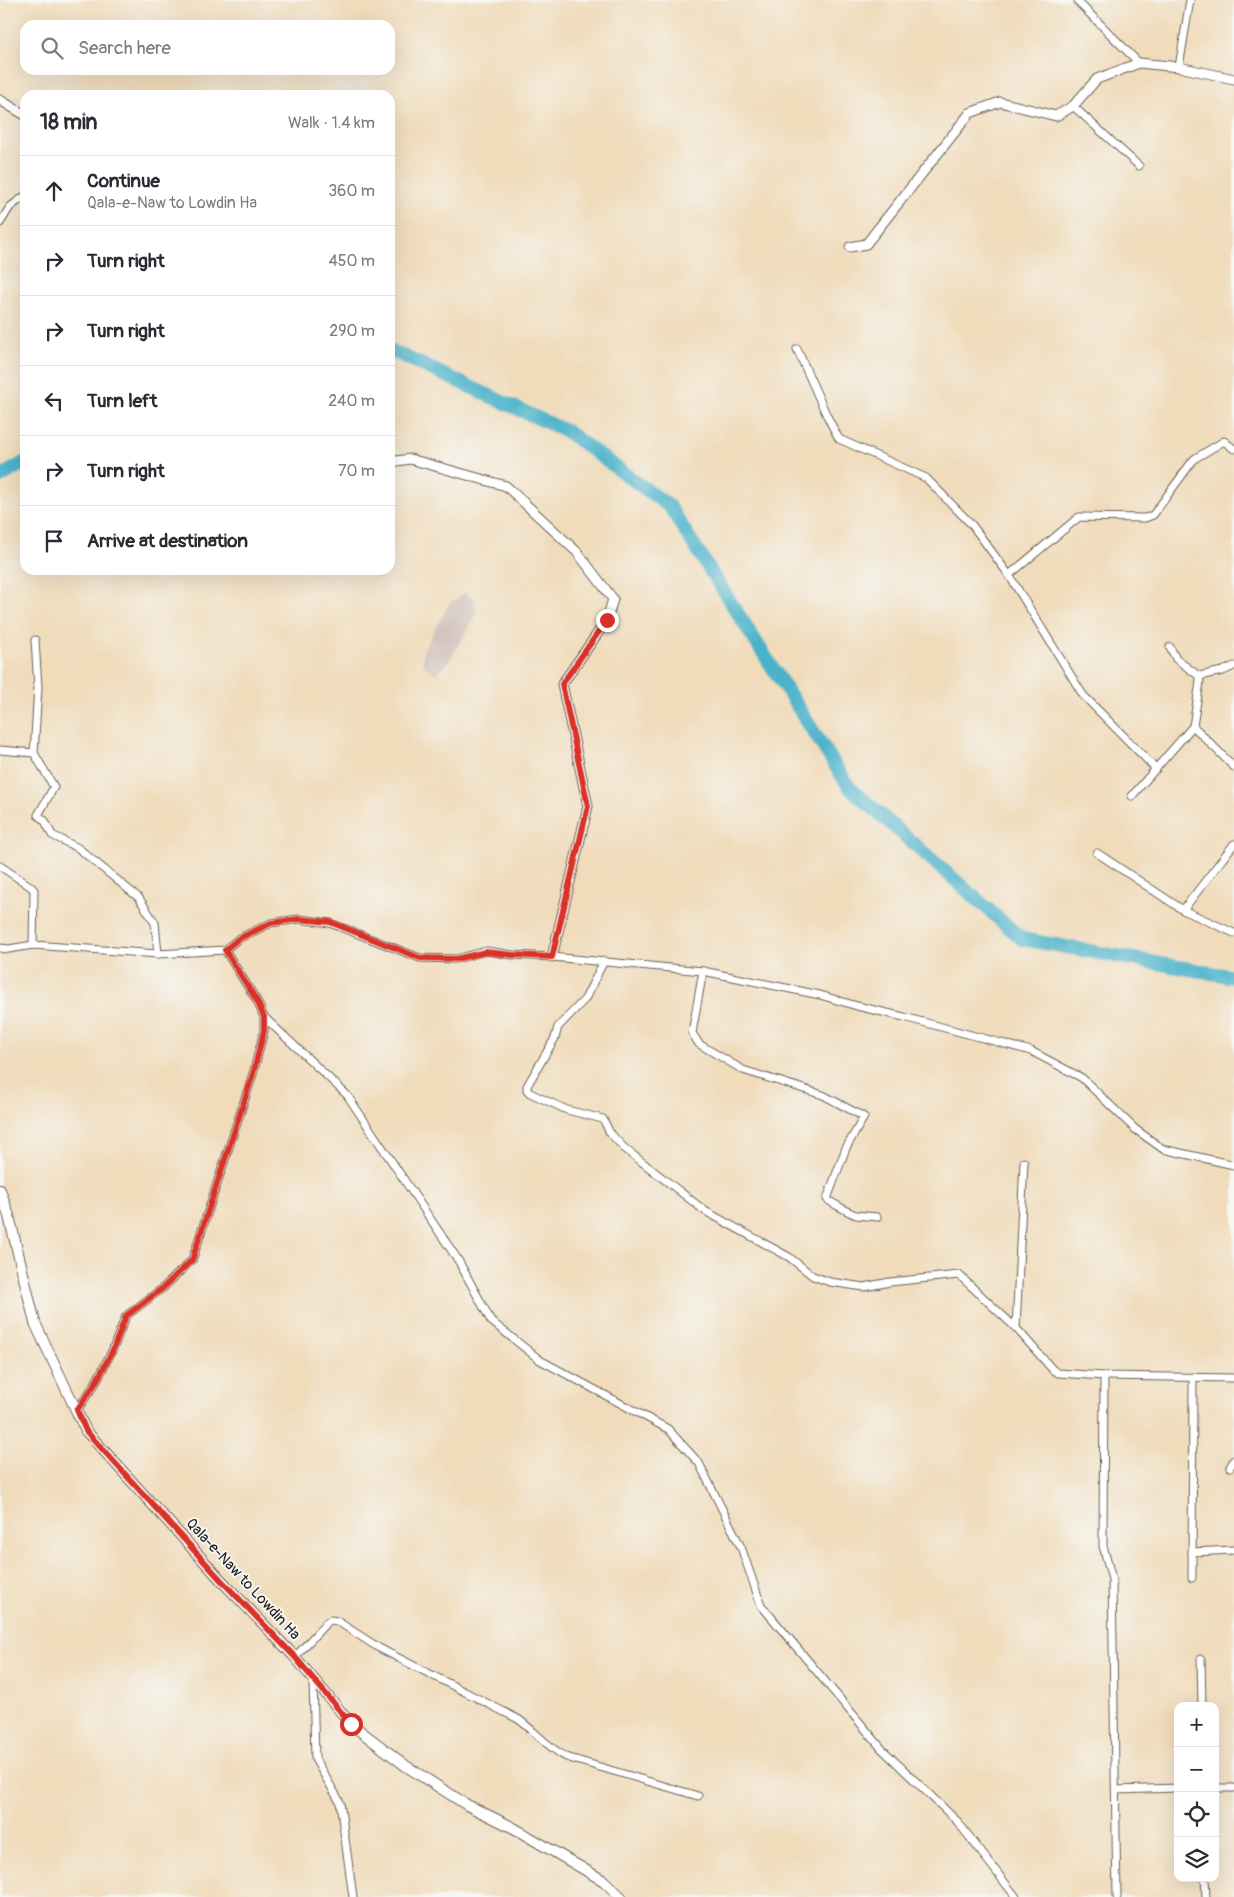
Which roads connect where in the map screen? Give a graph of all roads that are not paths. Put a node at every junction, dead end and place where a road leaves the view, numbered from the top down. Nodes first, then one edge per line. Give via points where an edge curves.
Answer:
1 (1190, 0) edge
2 (1078, 2) dead end
3 (1139, 63) junction
4 (1179, 67) junction
5 (1234, 80) edge
6 (0, 100) edge
7 (1073, 106) junction
8 (20, 112) edge
9 (1139, 166) dead end
10 (20, 200) edge
11 (0, 223) edge
12 (850, 247) dead end
13 (797, 349) dead end
14 (1234, 449) edge
15 (395, 461) edge
16 (1009, 575) junction
17 (35, 640) dead end
18 (1170, 647) dead end
19 (1234, 666) edge
20 (1199, 676) junction
21 (1193, 726) junction
22 (0, 750) edge
23 (34, 753) junction
24 (1234, 768) edge
25 (1156, 769) junction
26 (1132, 796) dead end
27 (1234, 844) edge
28 (1097, 853) dead end
29 (0, 866) edge
30 (1182, 910) junction
31 (1234, 933) edge
32 (34, 945) junction
33 (0, 948) edge
34 (225, 950) junction
35 (158, 954) junction
36 (552, 957) junction
37 (604, 961) junction
38 (703, 971) junction
39 (264, 1017) junction
40 (1024, 1162) dead end
41 (1234, 1165) edge
42 (0, 1190) edge
43 (877, 1217) dead end
44 (1016, 1328) junction
45 (1104, 1376) junction
46 (1193, 1377) junction
47 (1234, 1378) edge
48 (77, 1410) junction
49 (1234, 1550) edge
50 (1192, 1552) junction
51 (1192, 1578) dead end
52 (295, 1657) junction
53 (1201, 1659) dead end
54 (313, 1679) junction
55 (1202, 1702) edge
56 (1174, 1788) edge
57 (1219, 1788) edge
58 (1234, 1788) edge
59 (1116, 1790) junction
60 (698, 1796) dead end
61 (1205, 1882) edge
62 (353, 1897) edge
63 (621, 1897) edge
64 (1016, 1897) edge
65 (1117, 1897) edge
66 (1206, 1897) edge

1 - 4 street
2 - 3 street
3 - 4 street
3 - 7 street via 1097,80
4 - 5 street
6 - 8 street
7 - 9 street
7 - 12 street via 1056,116 1000,102 970,113 866,244
10 - 11 street via 10,207
13 - 16 street via 839,439 926,478 972,525
14 - 16 street via 1224,441 1194,460 1153,515 1145,518 1079,517
15 - 36 street via 410,459 506,486 577,552 613,599 607,620 562,684 588,806
16 - 25 street via 1083,695
17 - 23 street via 38,687
18 - 20 street via 1176,659
19 - 20 street
20 - 21 street
21 - 24 street
21 - 25 street
22 - 23 street
23 - 35 street via 54,786 38,815 52,835 78,848 139,898 155,922
25 - 26 street
27 - 30 street
28 - 30 street
29 - 32 street via 32,888
30 - 31 street
32 - 33 street
32 - 35 street
34 - 35 street
34 - 36 street via 238,939 271,923 299,919 330,922 420,958 456,959 486,952
34 - 39 street
36 - 37 street
37 - 38 street
37 - 44 street via 585,999 558,1027 527,1086 530,1093 567,1110 604,1119 610,1133 624,1148 705,1211 789,1257 813,1276 864,1287 959,1275
38 - 41 street via 820,995 1031,1052 1082,1078 1135,1129 1163,1149
38 - 43 street via 692,1033 699,1044 743,1070 822,1095 864,1117 846,1148 827,1200 855,1215
39 - 48 street via 264,1031 253,1074 192,1260 126,1316 112,1352
39 - 64 street via 347,1096 458,1260 491,1321 540,1360 668,1429 699,1463 741,1547 761,1605 882,1749 957,1821
40 - 44 street
42 - 48 main road, Qala-e-Naw to Lowdin Ha via 35,1322
44 - 45 street via 1058,1373
45 - 46 street
45 - 59 street via 1103,1546 1112,1579
46 - 47 street
46 - 50 street
48 - 52 main road, Qala-e-Naw to Lowdin Ha via 86,1431
49 - 50 street
50 - 51 street
52 - 54 main road, Qala-e-Naw to Lowdin Ha
52 - 60 street via 327,1622 337,1622 379,1648 518,1719 553,1750 566,1757
53 - 55 street
54 - 62 street via 315,1759 340,1802
54 - 63 main road, Qala-e-Naw to Lowdin Ha via 351,1724 406,1766 467,1805 512,1827 604,1881
56 - 59 street
57 - 58 street
59 - 65 street
61 - 66 street

